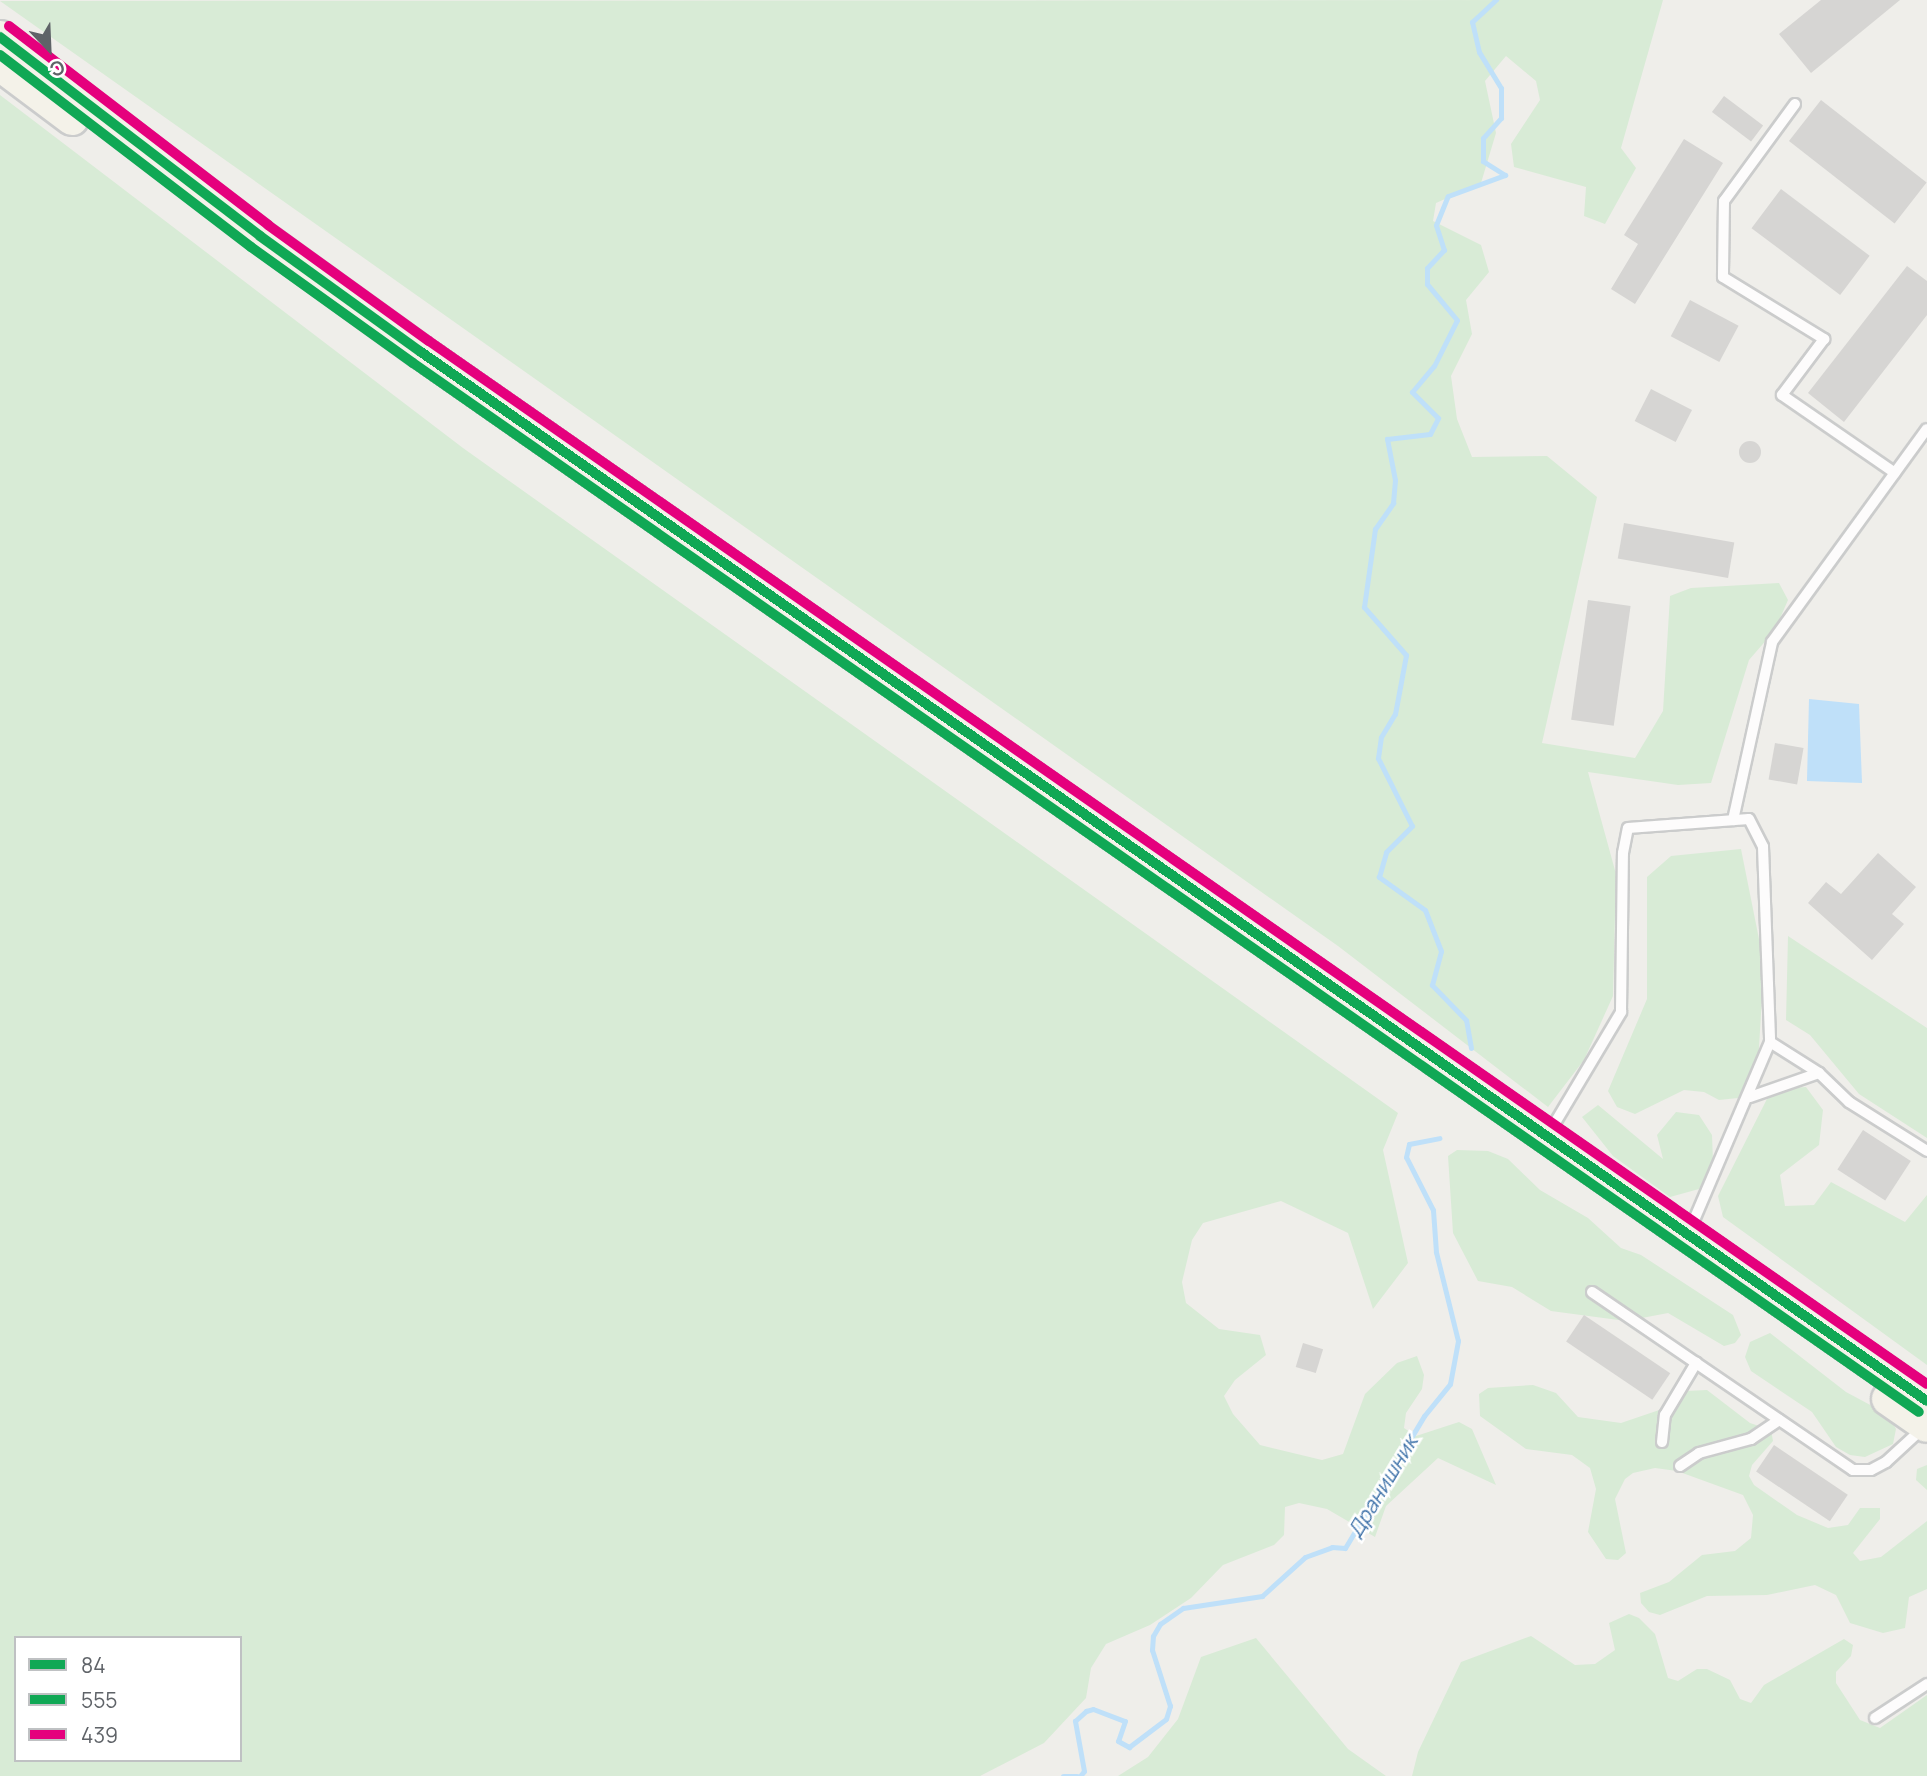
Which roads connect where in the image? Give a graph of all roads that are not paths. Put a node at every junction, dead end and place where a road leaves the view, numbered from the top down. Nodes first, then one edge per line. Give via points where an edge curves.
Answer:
1 (0, 37) edge
2 (0, 65) edge
3 (1795, 104) dead end
4 (1927, 429) edge
5 (1895, 472) junction
6 (1733, 820) junction
7 (1770, 1042) junction
8 (1819, 1073) junction
9 (1750, 1097) junction
10 (1547, 1137) junction
11 (1927, 1151) edge
12 (1688, 1236) junction
13 (1592, 1292) dead end
14 (1696, 1363) junction
15 (1927, 1417) edge
16 (1779, 1420) junction
17 (1662, 1442) dead end
18 (1680, 1466) dead end
19 (1927, 1684) edge
20 (1875, 1718) dead end

1 - 10 main road via 260,236 421,352
2 - 15 main road via 409,366
3 - 5 lane via 1724,201 1723,276 1824,339 1782,396
4 - 5 lane
5 - 6 lane via 1772,642
6 - 7 lane via 1749,819 1763,847
6 - 10 lane via 1628,828 1623,853 1621,1012
7 - 8 lane
7 - 9 lane
8 - 9 lane
8 - 11 lane via 1849,1102
9 - 12 lane
10 - 12 main road
12 - 15 main road
13 - 14 lane
14 - 16 lane
14 - 17 lane via 1665,1415
15 - 16 lane via 1886,1462 1871,1470 1853,1470
16 - 18 lane via 1751,1439 1699,1453
19 - 20 lane

